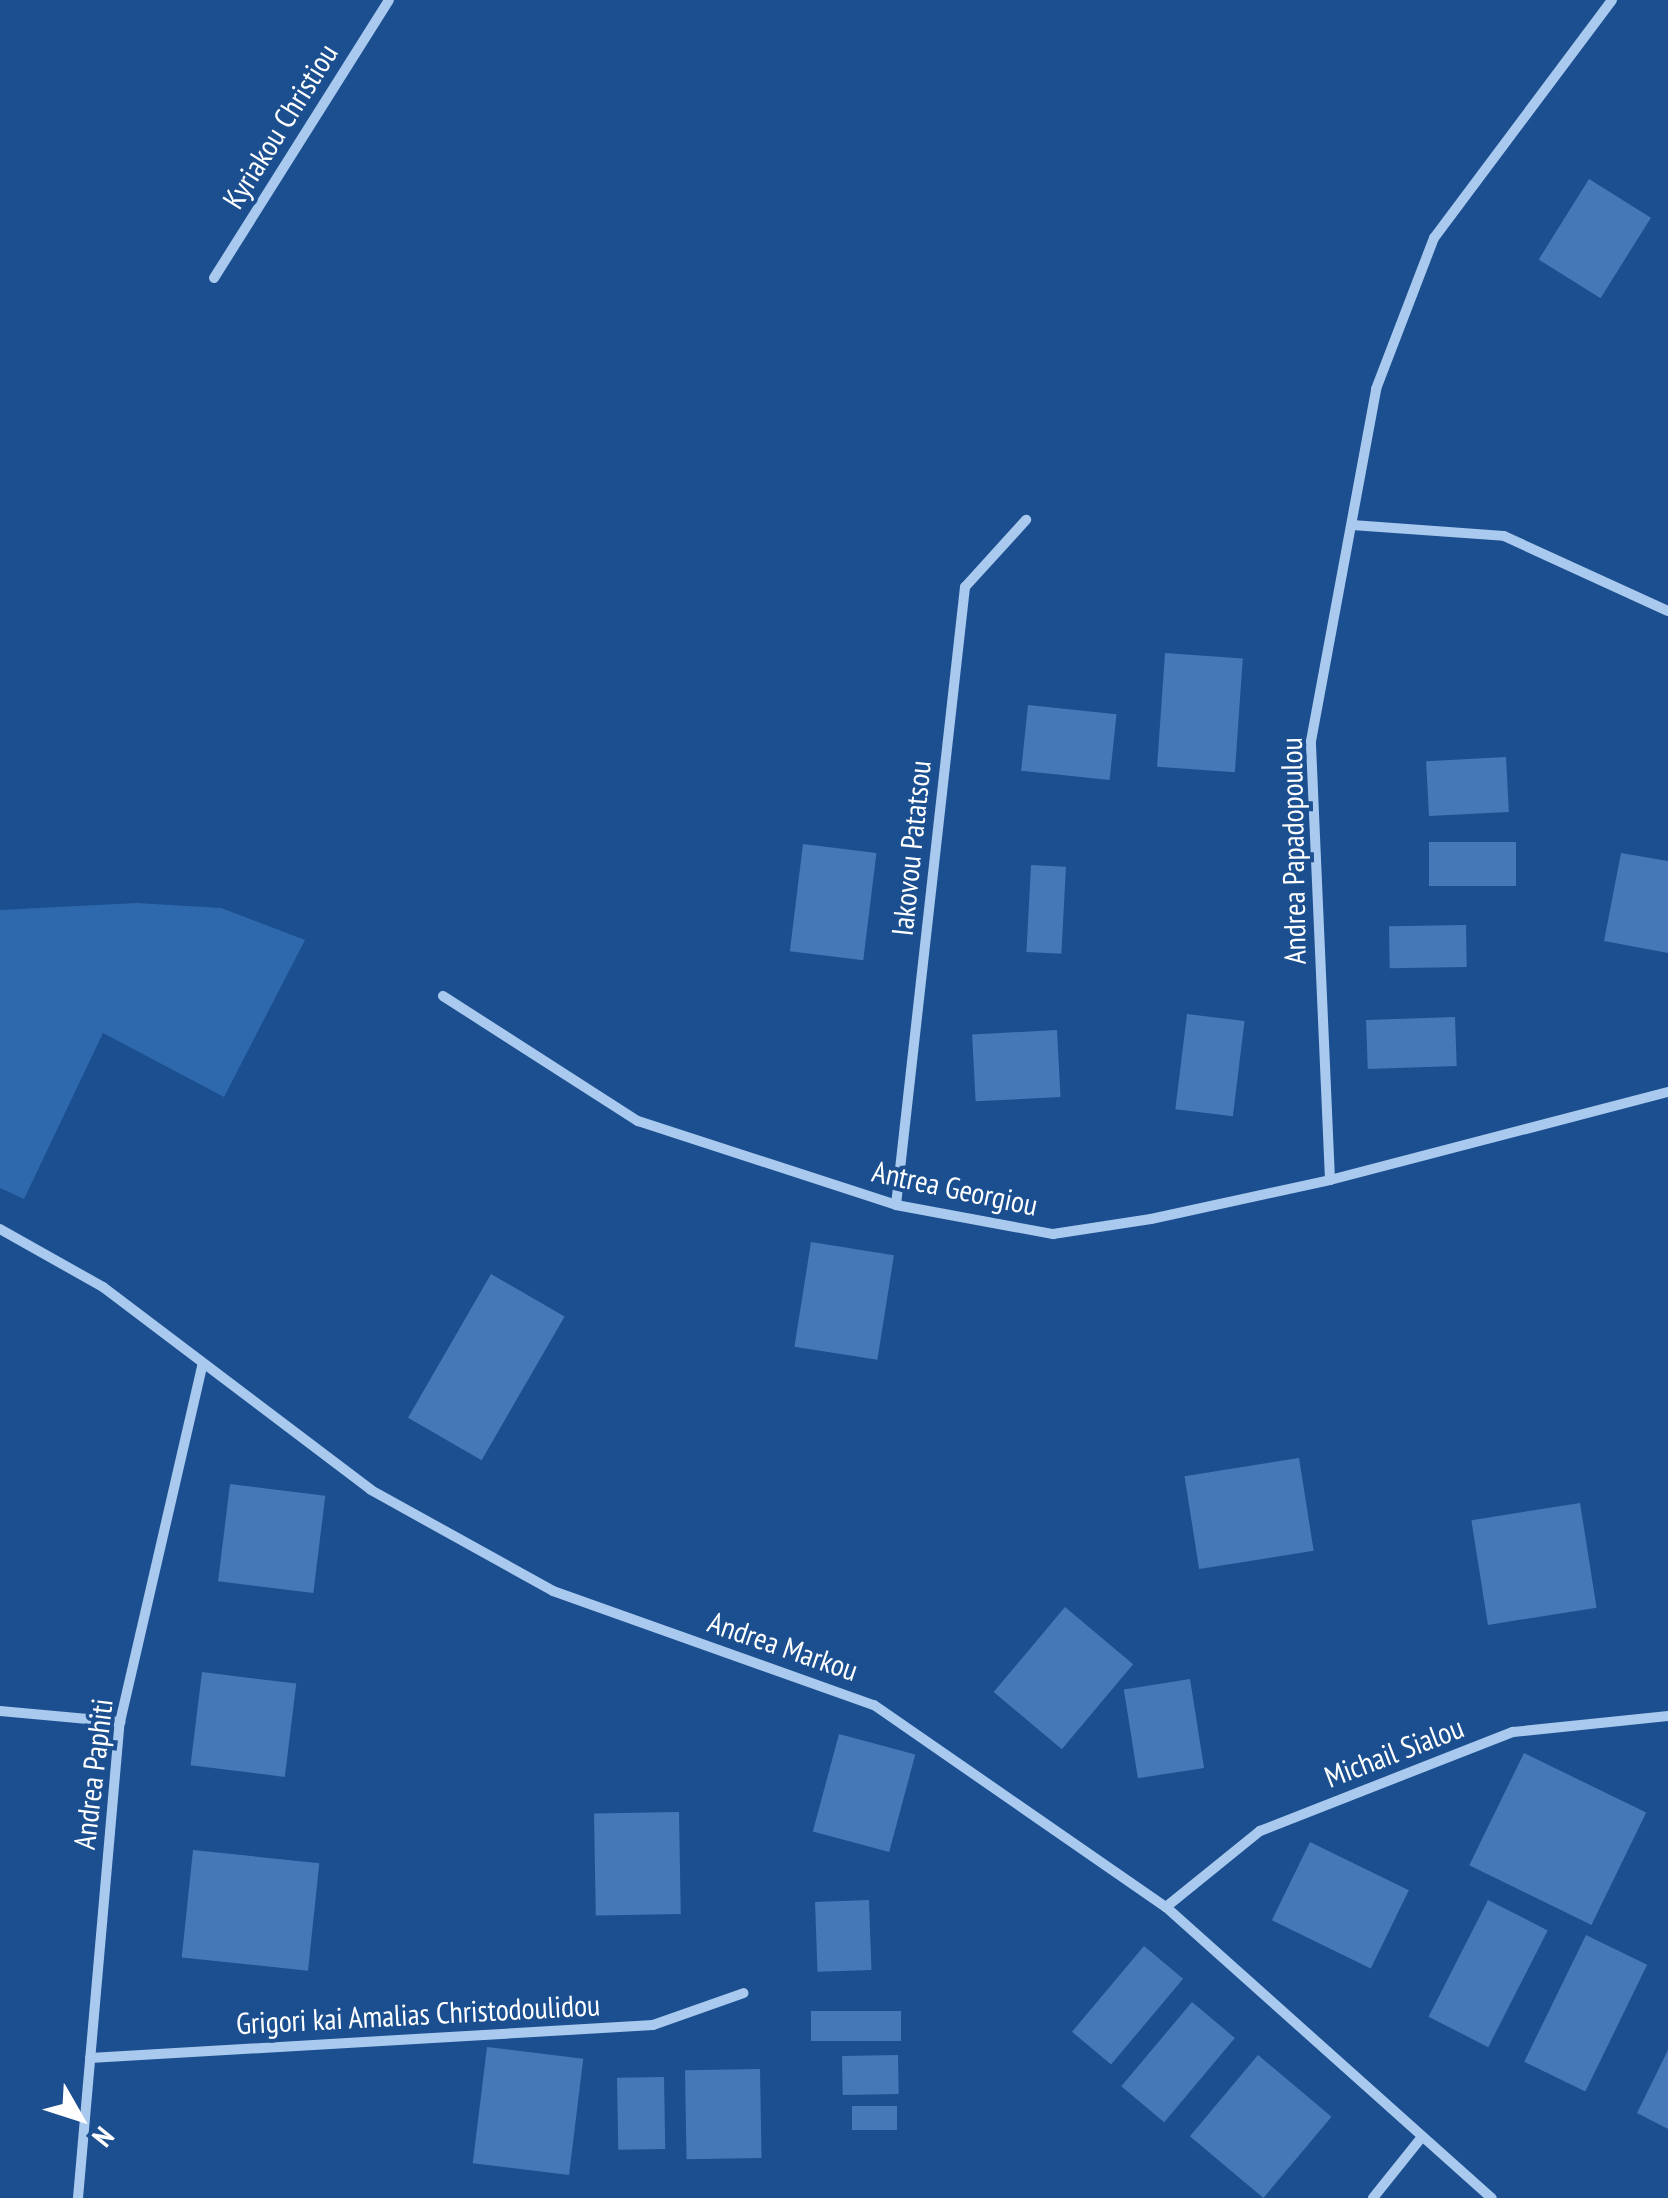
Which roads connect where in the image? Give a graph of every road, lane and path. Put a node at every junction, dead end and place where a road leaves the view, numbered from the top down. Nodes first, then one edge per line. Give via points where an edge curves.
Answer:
1 (389, 0) edge
2 (1612, 0) edge
3 (214, 278) dead end
4 (1026, 520) dead end
5 (1352, 525) junction
6 (1668, 610) edge
7 (443, 996) dead end
8 (1668, 1092) edge
9 (1330, 1180) junction
10 (896, 1205) junction
11 (0, 1228) edge
12 (203, 1363) junction
13 (0, 1711) edge
14 (1668, 1716) edge
15 (120, 1722) junction
16 (1166, 1907) junction
17 (744, 1993) dead end
18 (90, 2058) junction
19 (1421, 2138) junction
20 (78, 2198) edge
21 (1373, 2198) edge
22 (1492, 2198) edge

1 - 3 street, Kyriakou Christiou
2 - 5 street, Andrea Papadopoulou via 1434,238 1376,389
4 - 10 street, Iakovou Patatsou via 965,587
5 - 6 street via 1504,536
5 - 9 street, Andrea Papadopoulou via 1312,741
7 - 10 street, Antrea Georgiou via 638,1121
8 - 9 street, Antrea Georgiou
9 - 10 street, Antrea Georgiou via 1151,1220 1053,1234
11 - 12 street, Andrea Markou via 102,1287
12 - 15 street, Andrea Paphiti
12 - 16 street, Andrea Markou via 372,1490 553,1591 874,1705
13 - 15 street
14 - 16 street, Michail Sialou via 1513,1732 1260,1831
15 - 18 street, Andrea Paphiti
16 - 19 street, Andrea Markou
17 - 18 street, Grigori kai Amalias Christodoulidou via 653,2025
18 - 20 street, Andrea Paphiti
19 - 21 street
19 - 22 street, Andrea Markou

